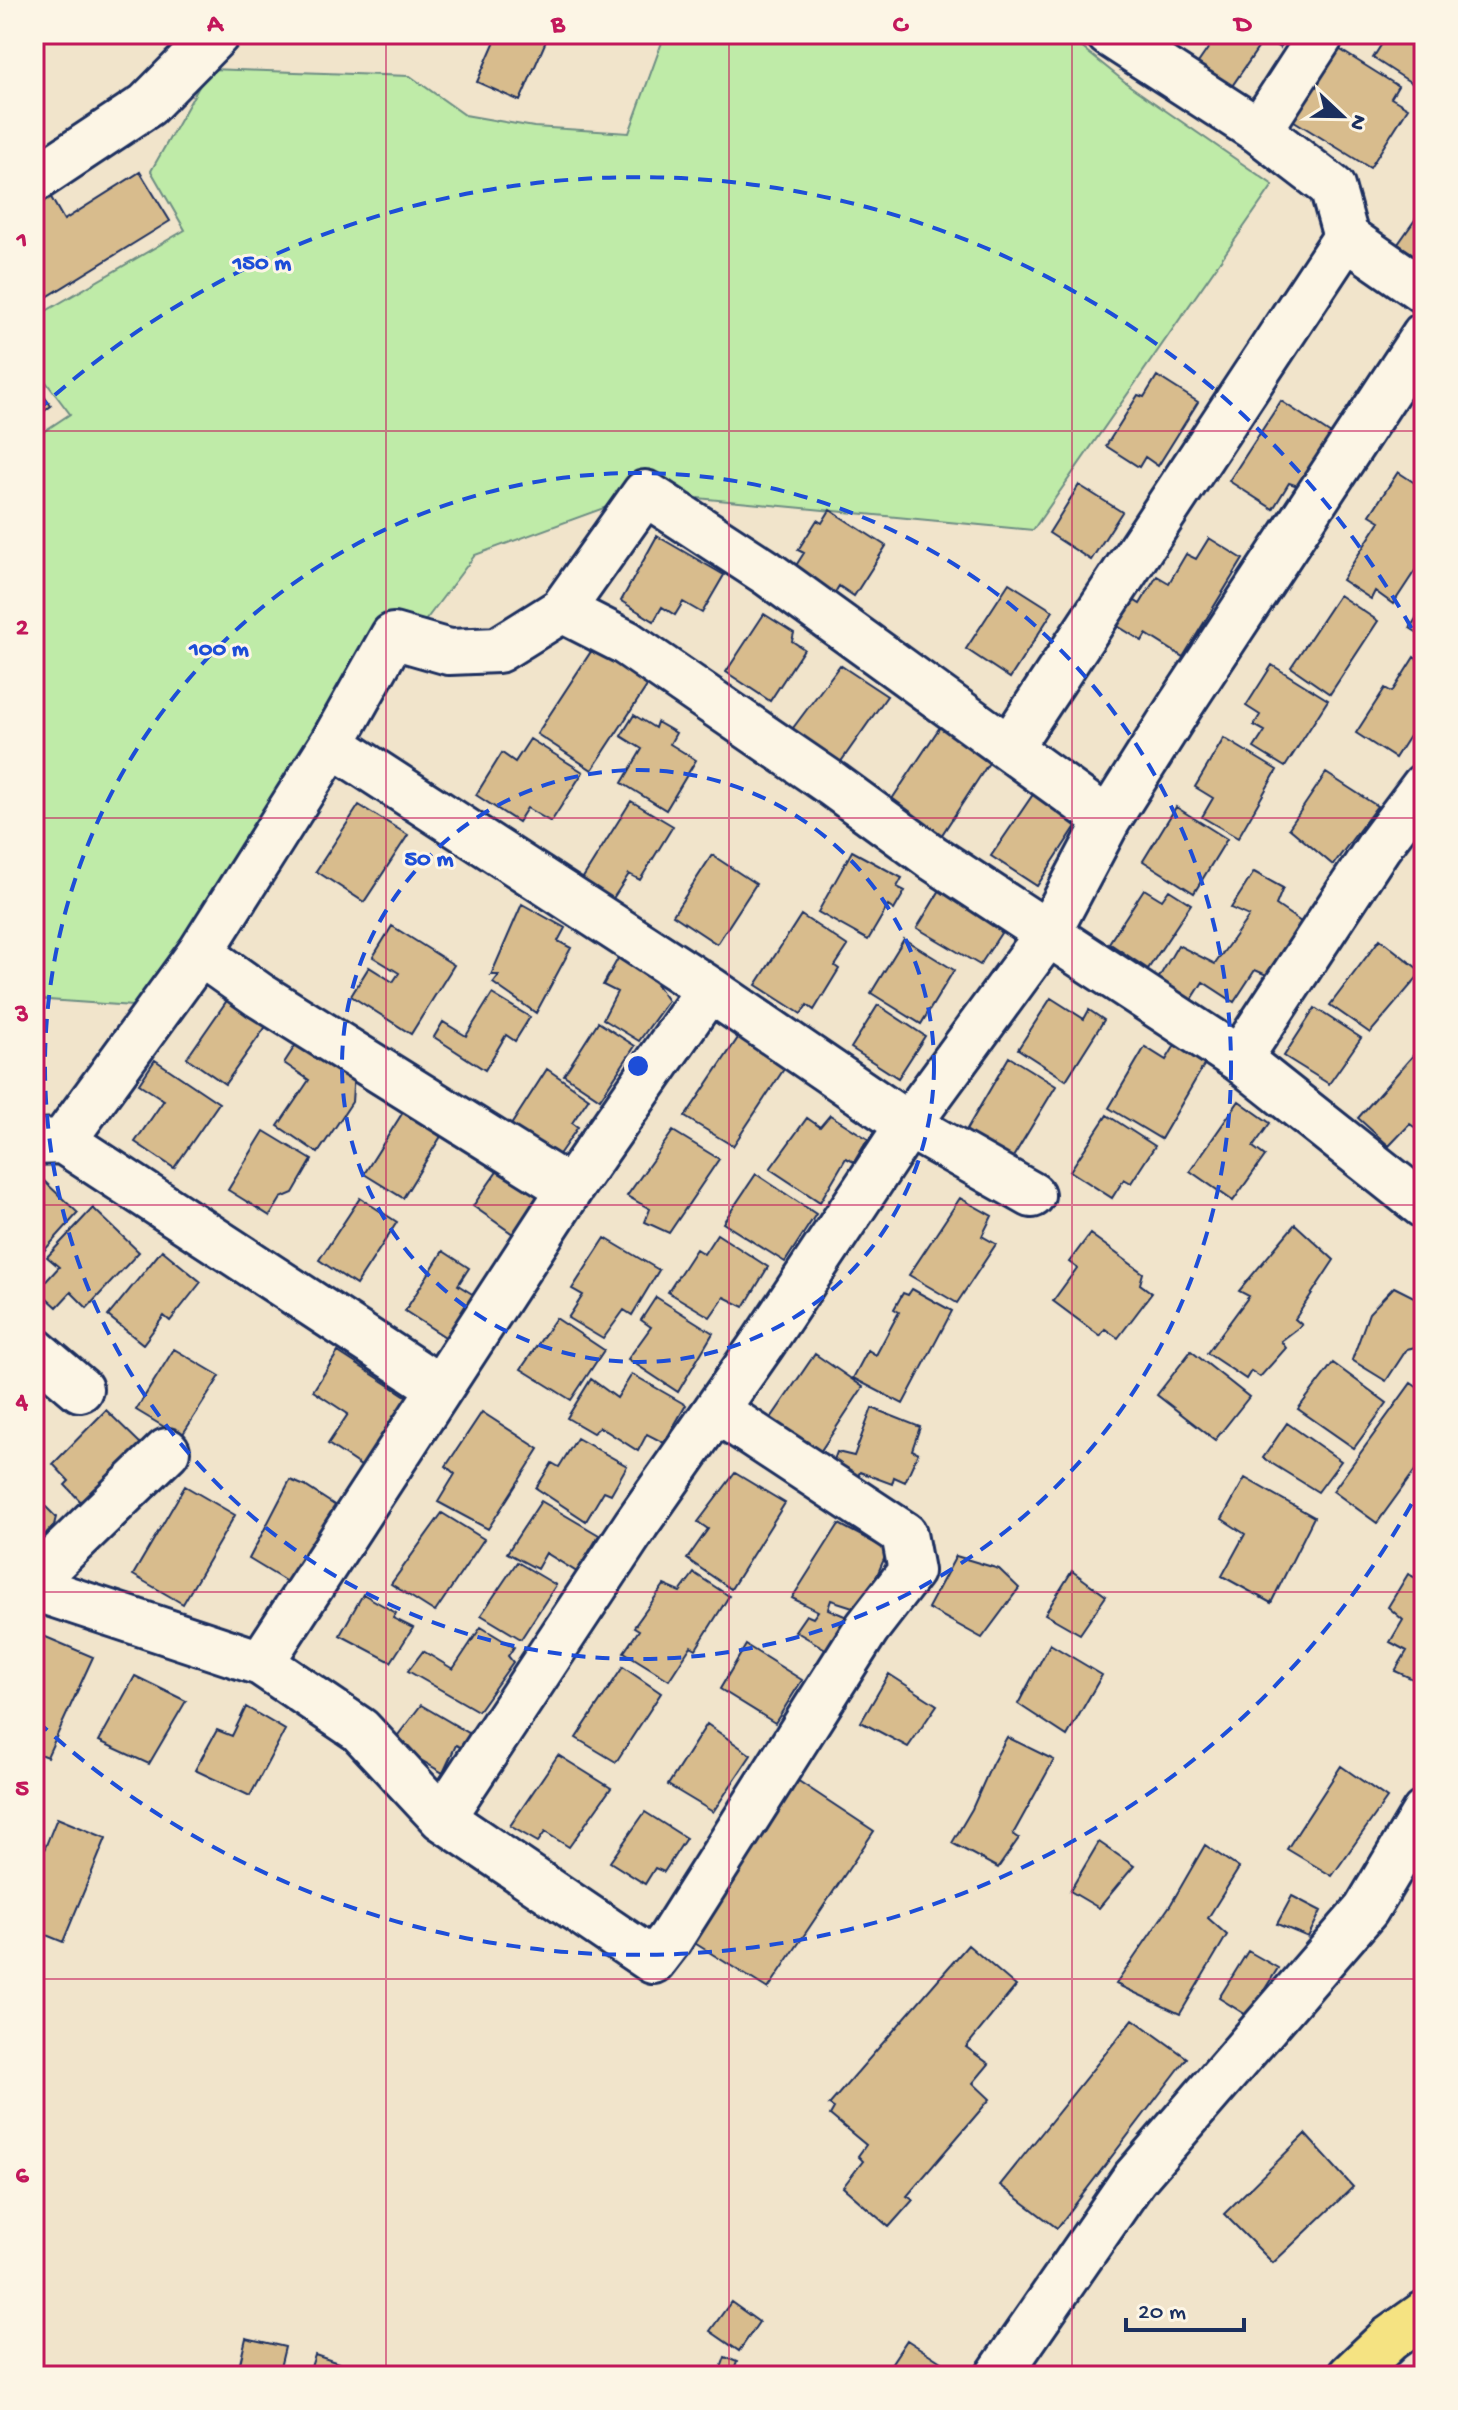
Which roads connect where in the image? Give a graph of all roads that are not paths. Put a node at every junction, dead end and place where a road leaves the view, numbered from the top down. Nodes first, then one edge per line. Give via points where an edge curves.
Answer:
1 (217, 34) edge
2 (1109, 34) edge
3 (1322, 34) edge
4 (1259, 131) junction
5 (34, 180) edge
6 (1346, 237) junction
7 (1424, 291) edge
8 (1424, 335) edge
9 (562, 610) junction
10 (332, 744) junction
11 (1009, 748) junction
12 (1424, 786) edge
13 (1108, 820) junction
14 (1047, 935) junction
15 (200, 953) junction
16 (709, 989) junction
17 (1239, 1059) junction
18 (908, 1125) junction
19 (49, 1142) edge
20 (570, 1189) junction
21 (1032, 1195) dead end
22 (1424, 1206) edge
23 (34, 1350) edge
24 (439, 1387) junction
25 (80, 1389) dead end
26 (716, 1410) junction
27 (167, 1451) dead end
28 (34, 1580) edge
29 (34, 1588) edge
30 (261, 1663) junction
31 (1424, 1813) edge
32 (442, 1818) junction
33 (1424, 2314) edge
34 (998, 2376) edge
35 (1350, 2376) edge

1 - 5 street via 147,105
2 - 4 street
3 - 4 street
4 - 6 street via 1332,187
6 - 7 street
6 - 11 street
8 - 13 street
9 - 10 street via 498,650 449,652 393,636
9 - 11 street via 645,493 766,572
9 - 14 street via 625,642
10 - 15 street
10 - 16 street
11 - 13 street
12 - 17 street
13 - 14 street
14 - 17 street
14 - 18 street
15 - 19 street
15 - 20 street
16 - 18 street
16 - 20 street
17 - 22 street
18 - 21 street
18 - 26 street
19 - 24 street
20 - 24 street
23 - 25 street
24 - 30 street
26 - 32 street
26 - 32 street via 904,1534 911,1571 867,1628 670,1939 653,1961
27 - 28 street
29 - 30 street
30 - 32 street via 360,1730
31 - 34 street via 1366,1910 1134,2179
33 - 35 main road

